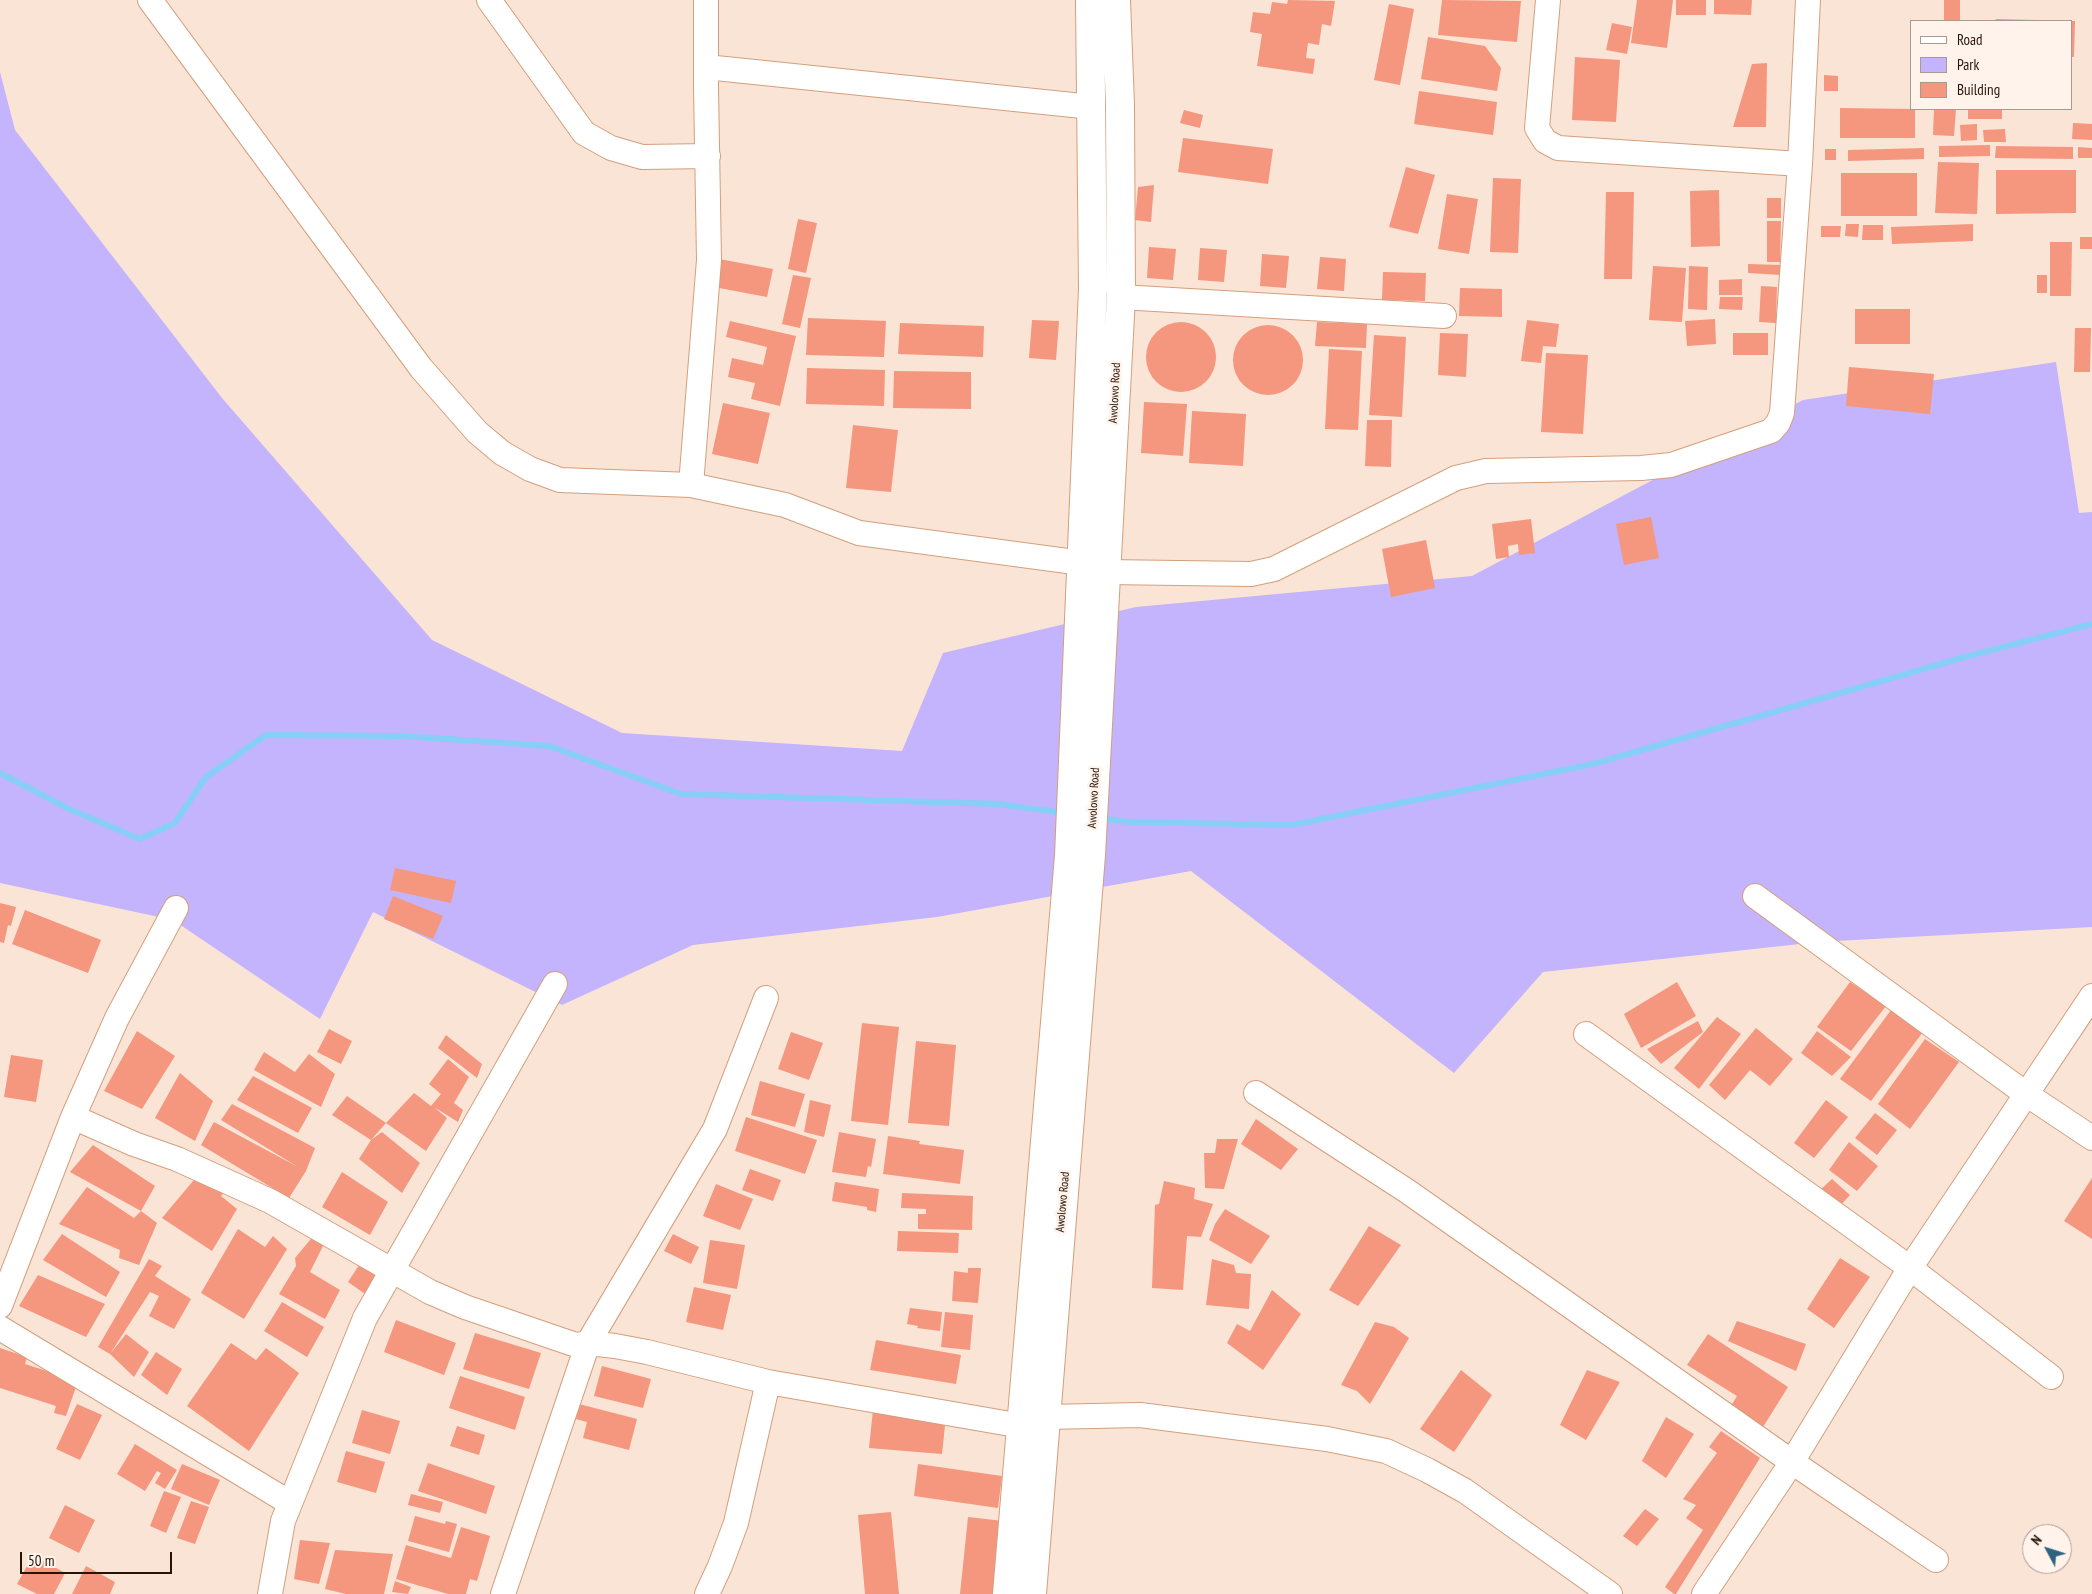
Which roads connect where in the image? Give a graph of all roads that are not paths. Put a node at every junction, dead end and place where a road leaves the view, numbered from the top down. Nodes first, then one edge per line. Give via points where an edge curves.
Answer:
1 (150, 0) edge
2 (489, 0) edge
3 (706, 0) edge
4 (1090, 0) edge
5 (1116, 0) edge
6 (1548, 0) edge
7 (1808, 0) edge
8 (706, 67) junction
9 (1092, 107) junction
10 (708, 156) junction
11 (1800, 164) junction
12 (1121, 297) junction
13 (1444, 316) dead end
14 (691, 485) junction
15 (1094, 567) junction
16 (1754, 896) dead end
17 (176, 908) dead end
18 (555, 984) dead end
19 (2092, 996) edge
20 (766, 998) dead end
21 (1586, 1034) dead end
22 (1256, 1093) dead end
23 (2026, 1094) junction
24 (73, 1117) junction
25 (2092, 1138) edge
26 (1910, 1268) junction
27 (392, 1269) junction
28 (0, 1306) edge
29 (0, 1328) edge
30 (588, 1343) junction
31 (2051, 1377) dead end
32 (768, 1382) junction
33 (1034, 1422) junction
34 (1792, 1462) junction
35 (290, 1503) junction
36 (1936, 1560) dead end
37 (270, 1594) edge
38 (503, 1594) edge
39 (706, 1594) edge
40 (1007, 1594) edge
41 (1032, 1594) edge
42 (1610, 1594) edge
43 (1704, 1594) edge

1 - 14 street via 421,368 477,432 502,453 560,480
2 - 10 street via 584,133 611,148 642,157
3 - 8 street
4 - 9 main road, Awolowo Road
5 - 12 main road, Awolowo Road
6 - 11 street via 1537,128 1545,141 1558,148
7 - 11 street
8 - 9 street
8 - 10 street
9 - 15 main road, Awolowo Road
10 - 14 street via 709,260
11 - 15 street via 1782,412 1771,431 1671,465 1486,472 1456,478 1274,569 1251,574
12 - 13 street
12 - 15 main road, Awolowo Road
14 - 15 street via 785,504 858,533
15 - 33 main road, Awolowo Road via 1080,856
16 - 23 street
17 - 24 street via 116,1018
18 - 27 street
19 - 23 street
20 - 30 street via 715,1129
21 - 26 street
22 - 34 street via 1407,1191
23 - 25 street
23 - 26 street
24 - 27 street via 270,1201
24 - 28 street
26 - 31 street
26 - 34 street
27 - 30 street via 430,1292 465,1307 548,1337 576,1345
27 - 35 street via 365,1318
29 - 35 street
30 - 32 street via 647,1352
30 - 38 street
32 - 33 street
32 - 39 street via 736,1523
33 - 40 main road, Awolowo Road
33 - 41 main road, Awolowo Road
33 - 42 street via 1140,1415 1327,1438 1386,1451 1465,1491
34 - 36 street
34 - 43 street
35 - 37 street via 283,1521

